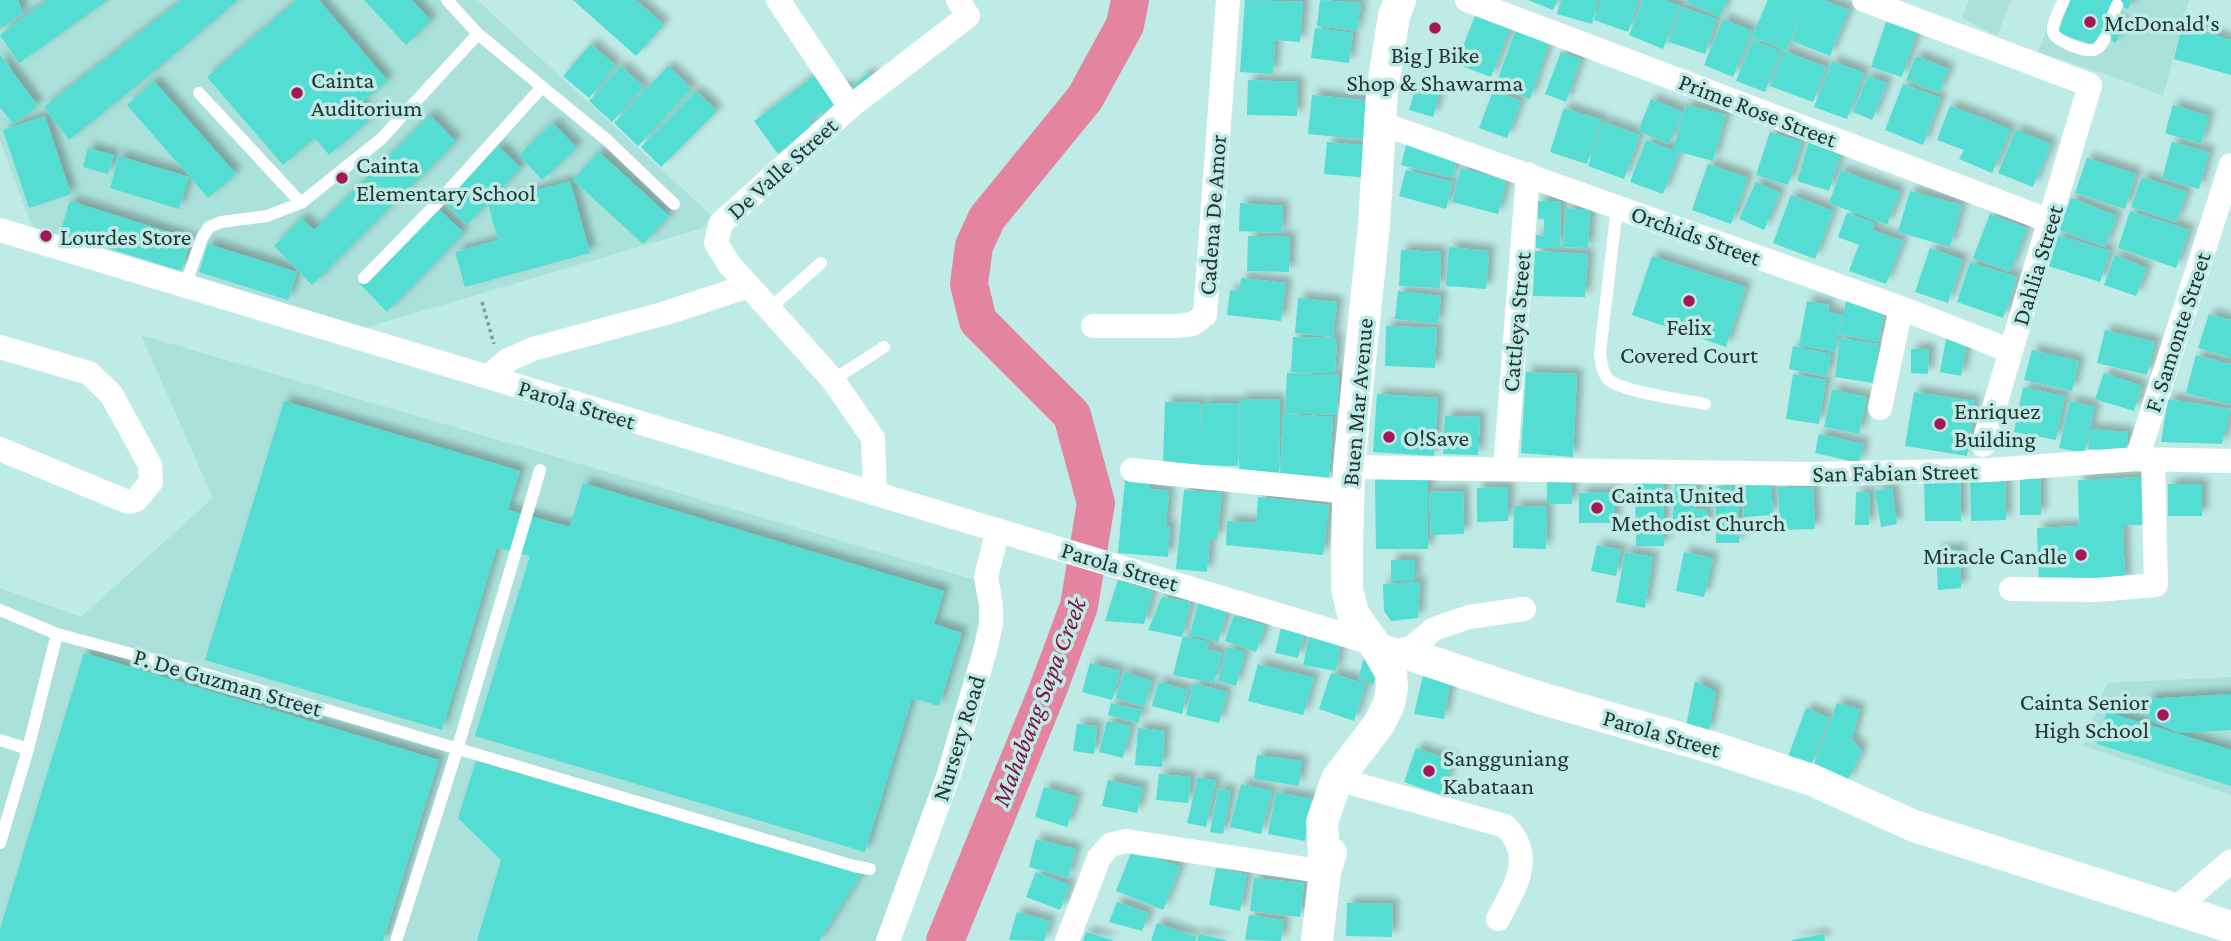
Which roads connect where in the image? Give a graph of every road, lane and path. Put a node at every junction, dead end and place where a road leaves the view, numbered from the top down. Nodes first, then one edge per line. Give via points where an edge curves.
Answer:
1 (447, 0) edge
2 (778, 0) edge
3 (1228, 0) edge
4 (1400, 0) edge
5 (1467, 0) edge
6 (1864, 0) edge
7 (2064, 0) edge
8 (2117, 5) dead end
9 (963, 8) edge
10 (2111, 19) dead end
11 (478, 34) junction
12 (2105, 38) dead end
13 (541, 88) junction
14 (199, 93) dead end
15 (850, 107) junction
16 (1380, 123) junction
17 (2231, 165) edge
18 (1528, 174) junction
19 (300, 203) junction
20 (674, 204) dead end
21 (1617, 207) junction
22 (2050, 221) junction
23 (2, 227) edge
24 (821, 262) dead end
25 (364, 278) dead end
26 (185, 286) junction
27 (748, 286) junction
28 (482, 303) dead end
29 (1901, 308) junction
30 (768, 310) junction
31 (1093, 327) dead end
32 (0, 347) edge
33 (884, 347) dead end
34 (2011, 351) junction
35 (508, 360) junction
36 (488, 377) junction
37 (833, 380) junction
38 (1705, 404) dead end
39 (1880, 408) dead end
40 (1983, 445) dead end
41 (0, 449) edge
42 (2145, 459) junction
43 (2231, 461) edge
44 (540, 470) dead end
45 (1132, 470) dead end
46 (1505, 470) junction
47 (1349, 480) junction
48 (875, 493) junction
49 (998, 530) junction
50 (2011, 589) dead end
51 (1524, 609) dead end
52 (0, 610) edge
53 (57, 634) junction
54 (1373, 642) junction
55 (1405, 653) junction
56 (0, 740) edge
57 (27, 748) junction
58 (457, 750) junction
59 (1338, 779) junction
60 (0, 843) edge
61 (2231, 862) edge
62 (870, 869) dead end
63 (1325, 872) junction
64 (2174, 909) junction
65 (1498, 919) dead end
66 (2231, 927) edge
67 (396, 941) edge
68 (888, 941) edge
69 (1067, 941) edge
70 (1317, 941) edge

1 - 11 lane
2 - 15 street
3 - 31 street, Cadena De Amor via 1205,315 1193,324 1177,326
4 - 16 street, Buen Mar Avenue via 1387,50
5 - 22 street, Prime Rose Street
6 - 22 street, Dahlia Street via 2090,85
7 - 12 lane via 2053,33 2057,39 2094,50
8 - 10 lane
9 - 15 street, De Valle Street
11 - 13 lane
11 - 19 lane via 381,139
13 - 20 lane via 608,141
13 - 25 lane
14 - 19 lane
15 - 27 street, De Valle Street via 720,223 716,243
16 - 18 street, Orchids Street
16 - 47 street, Buen Mar Avenue
17 - 42 street, F. Samonte Street
18 - 21 street, Orchids Street
18 - 46 street, Cattleya Street
19 - 26 lane via 267,216 209,227
21 - 29 street, Orchids Street
21 - 38 lane via 1602,368 1608,379 1623,387
22 - 34 street, Dahlia Street
23 - 26 street, Parola Street
24 - 30 lane
26 - 36 street, Parola Street
27 - 30 street, De Valle Street
27 - 35 street
28 - 35 path via 495,346
29 - 34 street, Orchids Street
29 - 39 street
30 - 37 street, De Valle Street
32 - 41 street via 89,373 100,382 150,465 151,482 136,500 128,502
33 - 37 lane
34 - 40 street, Dahlia Street
35 - 36 street
36 - 48 street, Parola Street
37 - 48 street, De Valle Street via 873,438
42 - 43 street, San Fabian Street
42 - 46 street, San Fabian Street via 1990,470 1826,474
42 - 50 street, F. Samonte Street via 2156,585
44 - 58 lane
45 - 47 street, San Fabian Street
46 - 47 street, San Fabian Street
47 - 54 street, Buen Mar Avenue via 1347,588 1353,614
48 - 49 street, Parola Street
49 - 54 street, Parola Street
49 - 68 street, Nursery Road via 986,577 991,605 986,647 949,774
51 - 55 street via 1469,617 1434,629
52 - 53 lane, P. De Guzman Street
53 - 57 lane
53 - 58 lane, P. De Guzman Street via 195,670
54 - 55 street, Parola Street
54 - 59 street, Buen Mar Avenue via 1391,673 1389,704
55 - 64 street, Parola Street via 1812,780 1914,826
56 - 57 lane
57 - 60 lane
58 - 62 lane, P. De Guzman Street
58 - 67 lane
59 - 63 street, Buen Mar Avenue via 1322,822
59 - 65 street via 1505,826 1522,858 1517,884
61 - 64 street
63 - 69 street via 1126,841 1110,845 1099,858
63 - 70 street, Buen Mar Avenue
64 - 66 street, Parola Street

